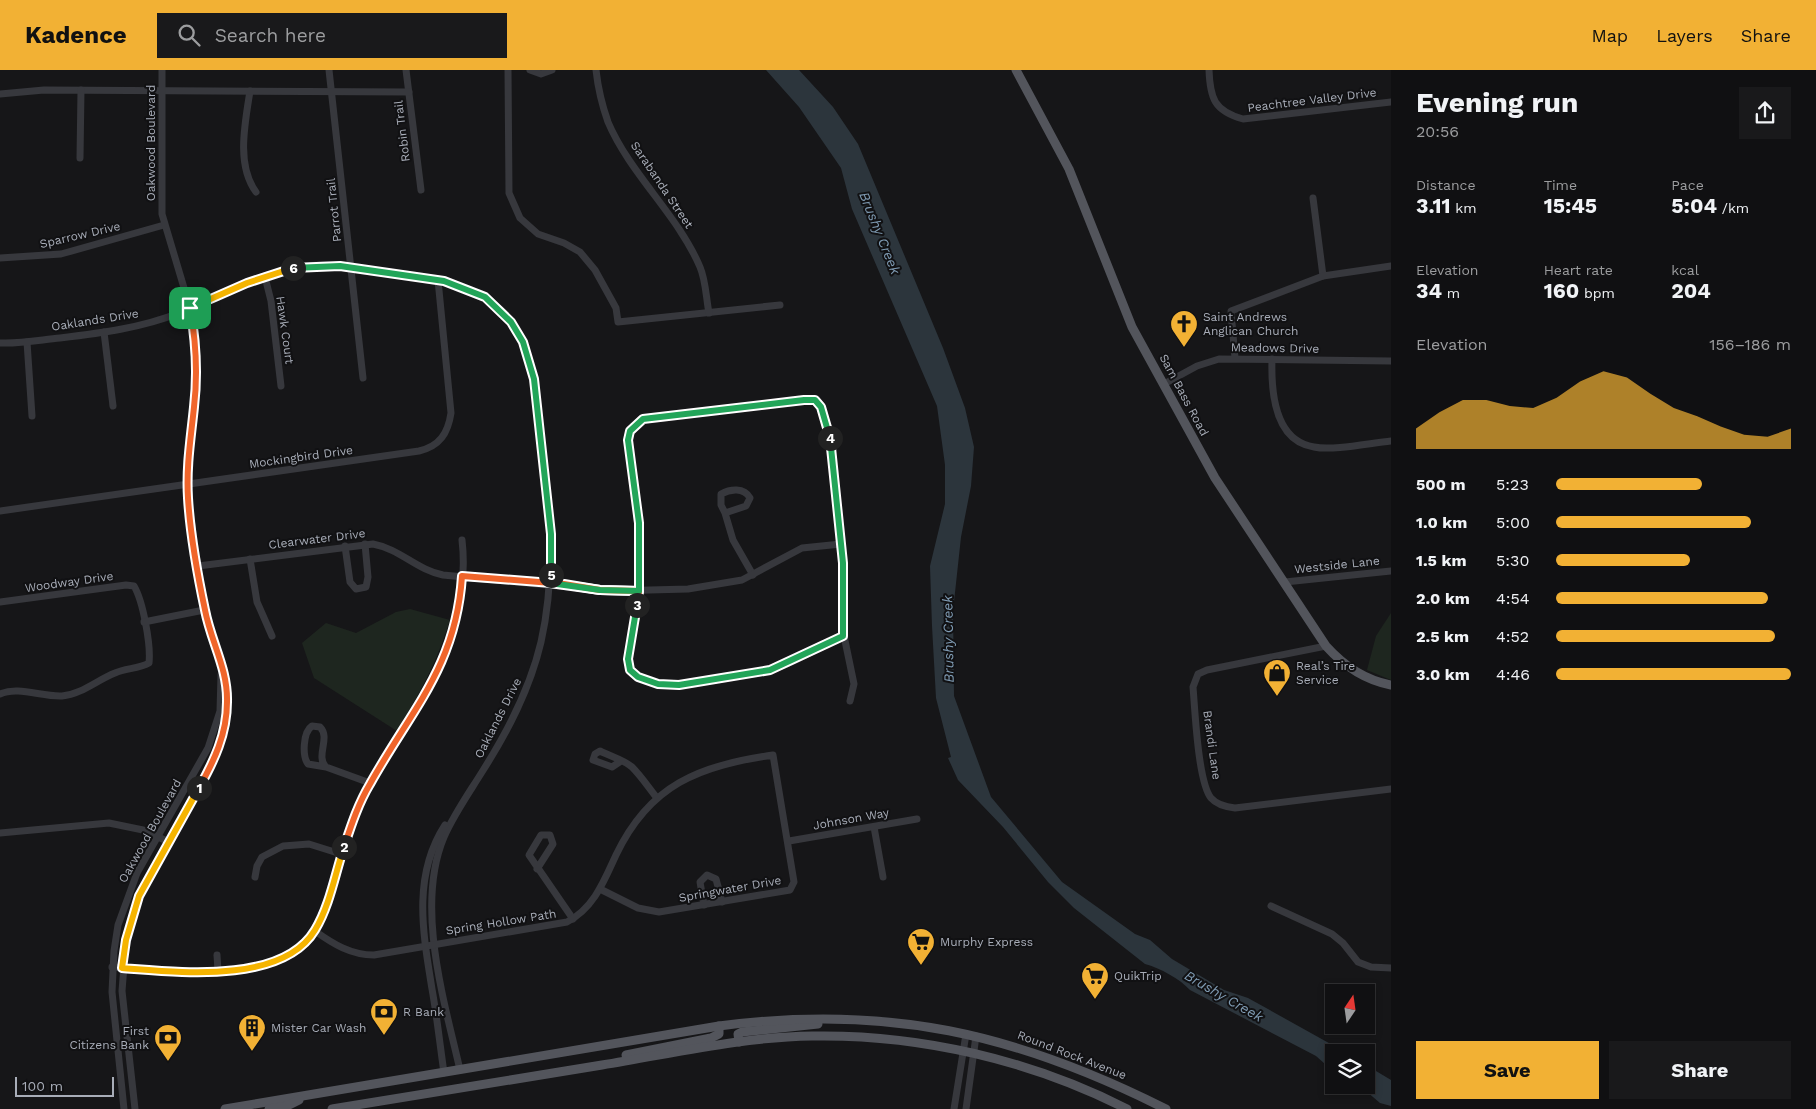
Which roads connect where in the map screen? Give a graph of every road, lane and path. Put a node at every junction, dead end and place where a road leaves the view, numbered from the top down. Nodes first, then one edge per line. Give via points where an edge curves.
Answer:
1 (162, 70) edge
2 (329, 70) edge
3 (406, 70) edge
4 (508, 70) edge
5 (530, 70) edge
6 (552, 70) edge
7 (596, 70) edge
8 (1016, 70) edge
9 (1208, 70) edge
10 (80, 90) junction
11 (162, 90) junction
12 (250, 92) junction
13 (332, 92) junction
14 (409, 92) junction
15 (0, 94) edge
16 (1391, 102) edge
17 (80, 158) dead end
18 (421, 190) dead end
19 (256, 192) dead end
20 (1313, 198) dead end
21 (164, 225) junction
22 (0, 258) edge
23 (1391, 266) edge
24 (351, 267) junction
25 (1323, 276) junction
26 (265, 277) junction
27 (438, 280) junction
28 (780, 305) dead end
29 (190, 308) junction
30 (709, 313) junction
31 (104, 332) junction
32 (27, 342) junction
33 (0, 343) edge
34 (1236, 358) junction
35 (1272, 359) junction
36 (1391, 361) edge
37 (364, 378) dead end
38 (1164, 384) junction
39 (281, 386) dead end
40 (113, 406) dead end
41 (32, 416) dead end
42 (1391, 441) edge
43 (188, 484) junction
44 (0, 511) edge
45 (725, 513) dead end
46 (462, 540) dead end
47 (365, 544) junction
48 (841, 544) junction
49 (345, 546) junction
50 (250, 559) junction
51 (198, 566) junction
52 (1391, 571) edge
53 (462, 576) junction
54 (753, 576) junction
55 (1285, 582) junction
56 (550, 583) junction
57 (639, 591) junction
58 (0, 602) edge
59 (204, 610) junction
60 (144, 622) junction
61 (272, 636) dead end
62 (843, 636) junction
63 (1326, 646) junction
64 (220, 657) junction
65 (1391, 685) edge
66 (0, 694) edge
67 (850, 701) dead end
68 (772, 755) joint
69 (621, 761) dead end
70 (326, 767) junction
71 (370, 783) junction
72 (1391, 789) edge
73 (468, 795) junction
74 (658, 798) junction
75 (917, 819) dead end
76 (874, 827) junction
77 (0, 833) edge
78 (157, 836) junction
79 (789, 840) junction
80 (169, 842) junction
81 (342, 854) junction
82 (537, 869) junction
83 (255, 877) dead end
84 (884, 877) dead end
85 (600, 889) junction
86 (722, 902) junction
87 (704, 906) junction
88 (1271, 906) dead end
89 (573, 919) junction
90 (315, 931) junction
91 (436, 944) junction
92 (425, 946) junction
93 (217, 955) dead end
94 (112, 968) junction
95 (122, 968) junction
96 (1391, 968) edge
97 (218, 970) junction
98 (829, 1018) junction
99 (719, 1026) junction
100 (966, 1034) junction
101 (976, 1036) junction
102 (739, 1042) junction
103 (962, 1052) junction
104 (972, 1054) junction
105 (613, 1063) junction
106 (460, 1070) junction
107 (444, 1073) junction
108 (463, 1087) junction
109 (448, 1090) junction
110 (308, 1096) junction
111 (124, 1109) edge
112 (135, 1109) edge
113 (225, 1109) edge
114 (268, 1109) edge
115 (332, 1109) edge
116 (954, 1109) edge
117 (966, 1109) edge
118 (1127, 1109) edge
119 (1166, 1109) edge

1 - 11 street, Oakwood Boulevard
2 - 13 street, Parrot Trail
3 - 14 street, Robin Trail
4 - 30 street via 509,193 520,218 538,234 580,252 595,270 616,308 618,322
5 - 6 street via 541,74
7 - 30 street, Sarabanda Street via 598,91 609,123 678,227 701,269
8 - 38 main road, Sam Bass Road via 1067,165 1125,312
9 - 16 street, Peachtree Valley Drive via 1210,91 1216,104 1225,113 1243,119
10 - 11 street
10 - 15 street
10 - 17 street
11 - 12 street
11 - 21 street, Oakwood Boulevard via 161,193
12 - 13 street
12 - 19 street via 245,165 247,178
13 - 14 street
13 - 24 street, Parrot Trail
14 - 18 street, Robin Trail
20 - 25 street
21 - 22 street, Sparrow Drive via 60,254
21 - 29 street, Oakwood Boulevard
23 - 25 street
24 - 26 street, Oaklands Drive via 305,266
24 - 27 street, Oaklands Drive
24 - 37 street, Parrot Trail
25 - 34 street via 1231,311
26 - 29 street, Oaklands Drive
26 - 39 street, Hawk Court
27 - 43 street, Mockingbird Drive via 451,413 447,431 438,443 419,452
27 - 56 street, Oaklands Drive via 475,292 494,304 517,331 528,355 534,379 551,534
28 - 30 street
29 - 31 street, Oaklands Drive via 141,325
29 - 43 street, Oakwood Boulevard via 196,378 187,459
31 - 32 street, Oaklands Drive
31 - 40 street
32 - 33 street, Oaklands Drive
32 - 41 street
34 - 35 street, Meadows Drive
34 - 38 street, Meadows Drive via 1218,359 1197,366
35 - 36 street, Meadows Drive
35 - 42 street via 1274,403 1287,430 1298,442 1318,448
38 - 55 main road, Sam Bass Road via 1215,478
43 - 44 street, Mockingbird Drive
43 - 51 street, Oakwood Boulevard
45 - 54 street via 733,540
46 - 53 street
47 - 49 street, Clearwater Drive
47 - 49 street via 366,587 356,589 350,582
47 - 53 street, Clearwater Drive via 390,548 435,574
48 - 54 street, Clearwater Drive via 802,548
48 - 57 street via 829,432 821,407 815,400 643,419 630,431 628,440 639,523
48 - 62 street
49 - 50 street, Clearwater Drive
50 - 51 street, Clearwater Drive
50 - 61 street via 257,602
51 - 59 street, Oakwood Boulevard
52 - 55 street, Westside Lane
53 - 56 street, Clearwater Drive
53 - 71 street via 456,618 435,677
54 - 57 street, Clearwater Drive via 699,588
55 - 63 main road, Sam Bass Road
56 - 57 street, Clearwater Drive
56 - 73 street, Oaklands Drive via 541,643 528,686 501,741
57 - 62 street via 628,664 638,677 658,684 679,685 770,670
58 - 60 street, Woodway Drive via 134,586
59 - 60 street
59 - 64 street, Oakwood Boulevard
60 - 66 street, Woodway Drive via 149,664 116,672 65,695 11,691
62 - 67 street via 854,684
63 - 65 main road, Sam Bass Road via 1348,668
63 - 72 street, Brandi Lane via 1198,674 1193,687 1208,792 1215,802 1235,808
64 - 78 street, Oakwood Boulevard via 221,703 214,732 203,758
64 - 80 street, Oakwood Boulevard via 227,690 222,737 212,764
68 - 74 street, Spring Hollow Path via 708,768
68 - 79 street, Springwater Drive
69 - 74 street via 632,767
70 - 70 street via 322,760 324,733 320,727 312,726 306,732 304,758 308,764
70 - 71 street
71 - 81 street via 359,804
73 - 91 street, Oaklands Drive via 444,836 438,855 432,894
73 - 92 street, Oaklands Drive via 440,833 424,876
74 - 85 street, Spring Hollow Path via 632,827
75 - 76 street, Johnson Way
76 - 79 street, Johnson Way
76 - 84 street
77 - 78 street via 109,823
78 - 80 street
78 - 94 street, Oakwood Boulevard via 124,904
79 - 86 street, Springwater Drive via 794,882 790,890
80 - 95 street, Oakwood Boulevard via 139,896 126,940
81 - 83 street via 309,844 283,846 262,857
81 - 90 street
82 - 82 street via 529,855 541,835 550,835 553,844
82 - 89 street
85 - 87 street, Springwater Drive via 649,911
85 - 89 street, Spring Hollow Path via 588,907
86 - 87 street, Springwater Drive
86 - 87 street via 716,879 707,875 700,882
88 - 96 street via 1337,938 1358,962 1371,967
89 - 91 street, Spring Hollow Path via 558,925
90 - 92 street, Spring Hollow Path via 341,948 360,954 374,955
90 - 97 street via 300,947 277,961
91 - 92 street, Spring Hollow Path
91 - 106 street, Oaklands Drive
92 - 107 street, Oaklands Drive
93 - 97 street
94 - 95 street
94 - 111 street, Oakwood Boulevard
95 - 97 street via 193,972
95 - 112 street, Oakwood Boulevard via 123,1010
98 - 99 main road, Round Rock Avenue
98 - 100 main road, Round Rock Avenue via 906,1022
98 - 102 main road via 818,1024 742,1032 738,1034
99 - 105 main road via 719,1034 710,1038 622,1056
99 - 106 main road, Round Rock Avenue
100 - 101 main road, Round Rock Avenue
100 - 103 street
101 - 104 street
101 - 119 main road, Round Rock Avenue via 1078,1068
102 - 103 main road via 828,1036 904,1042
102 - 105 main road
103 - 104 main road
103 - 116 street
104 - 117 street
104 - 118 main road via 1054,1078
105 - 108 main road
106 - 107 main road, Round Rock Avenue
106 - 108 main road
107 - 109 main road
107 - 110 main road, Round Rock Avenue
108 - 109 main road
109 - 115 main road
110 - 113 main road
110 - 114 main road via 287,1106

